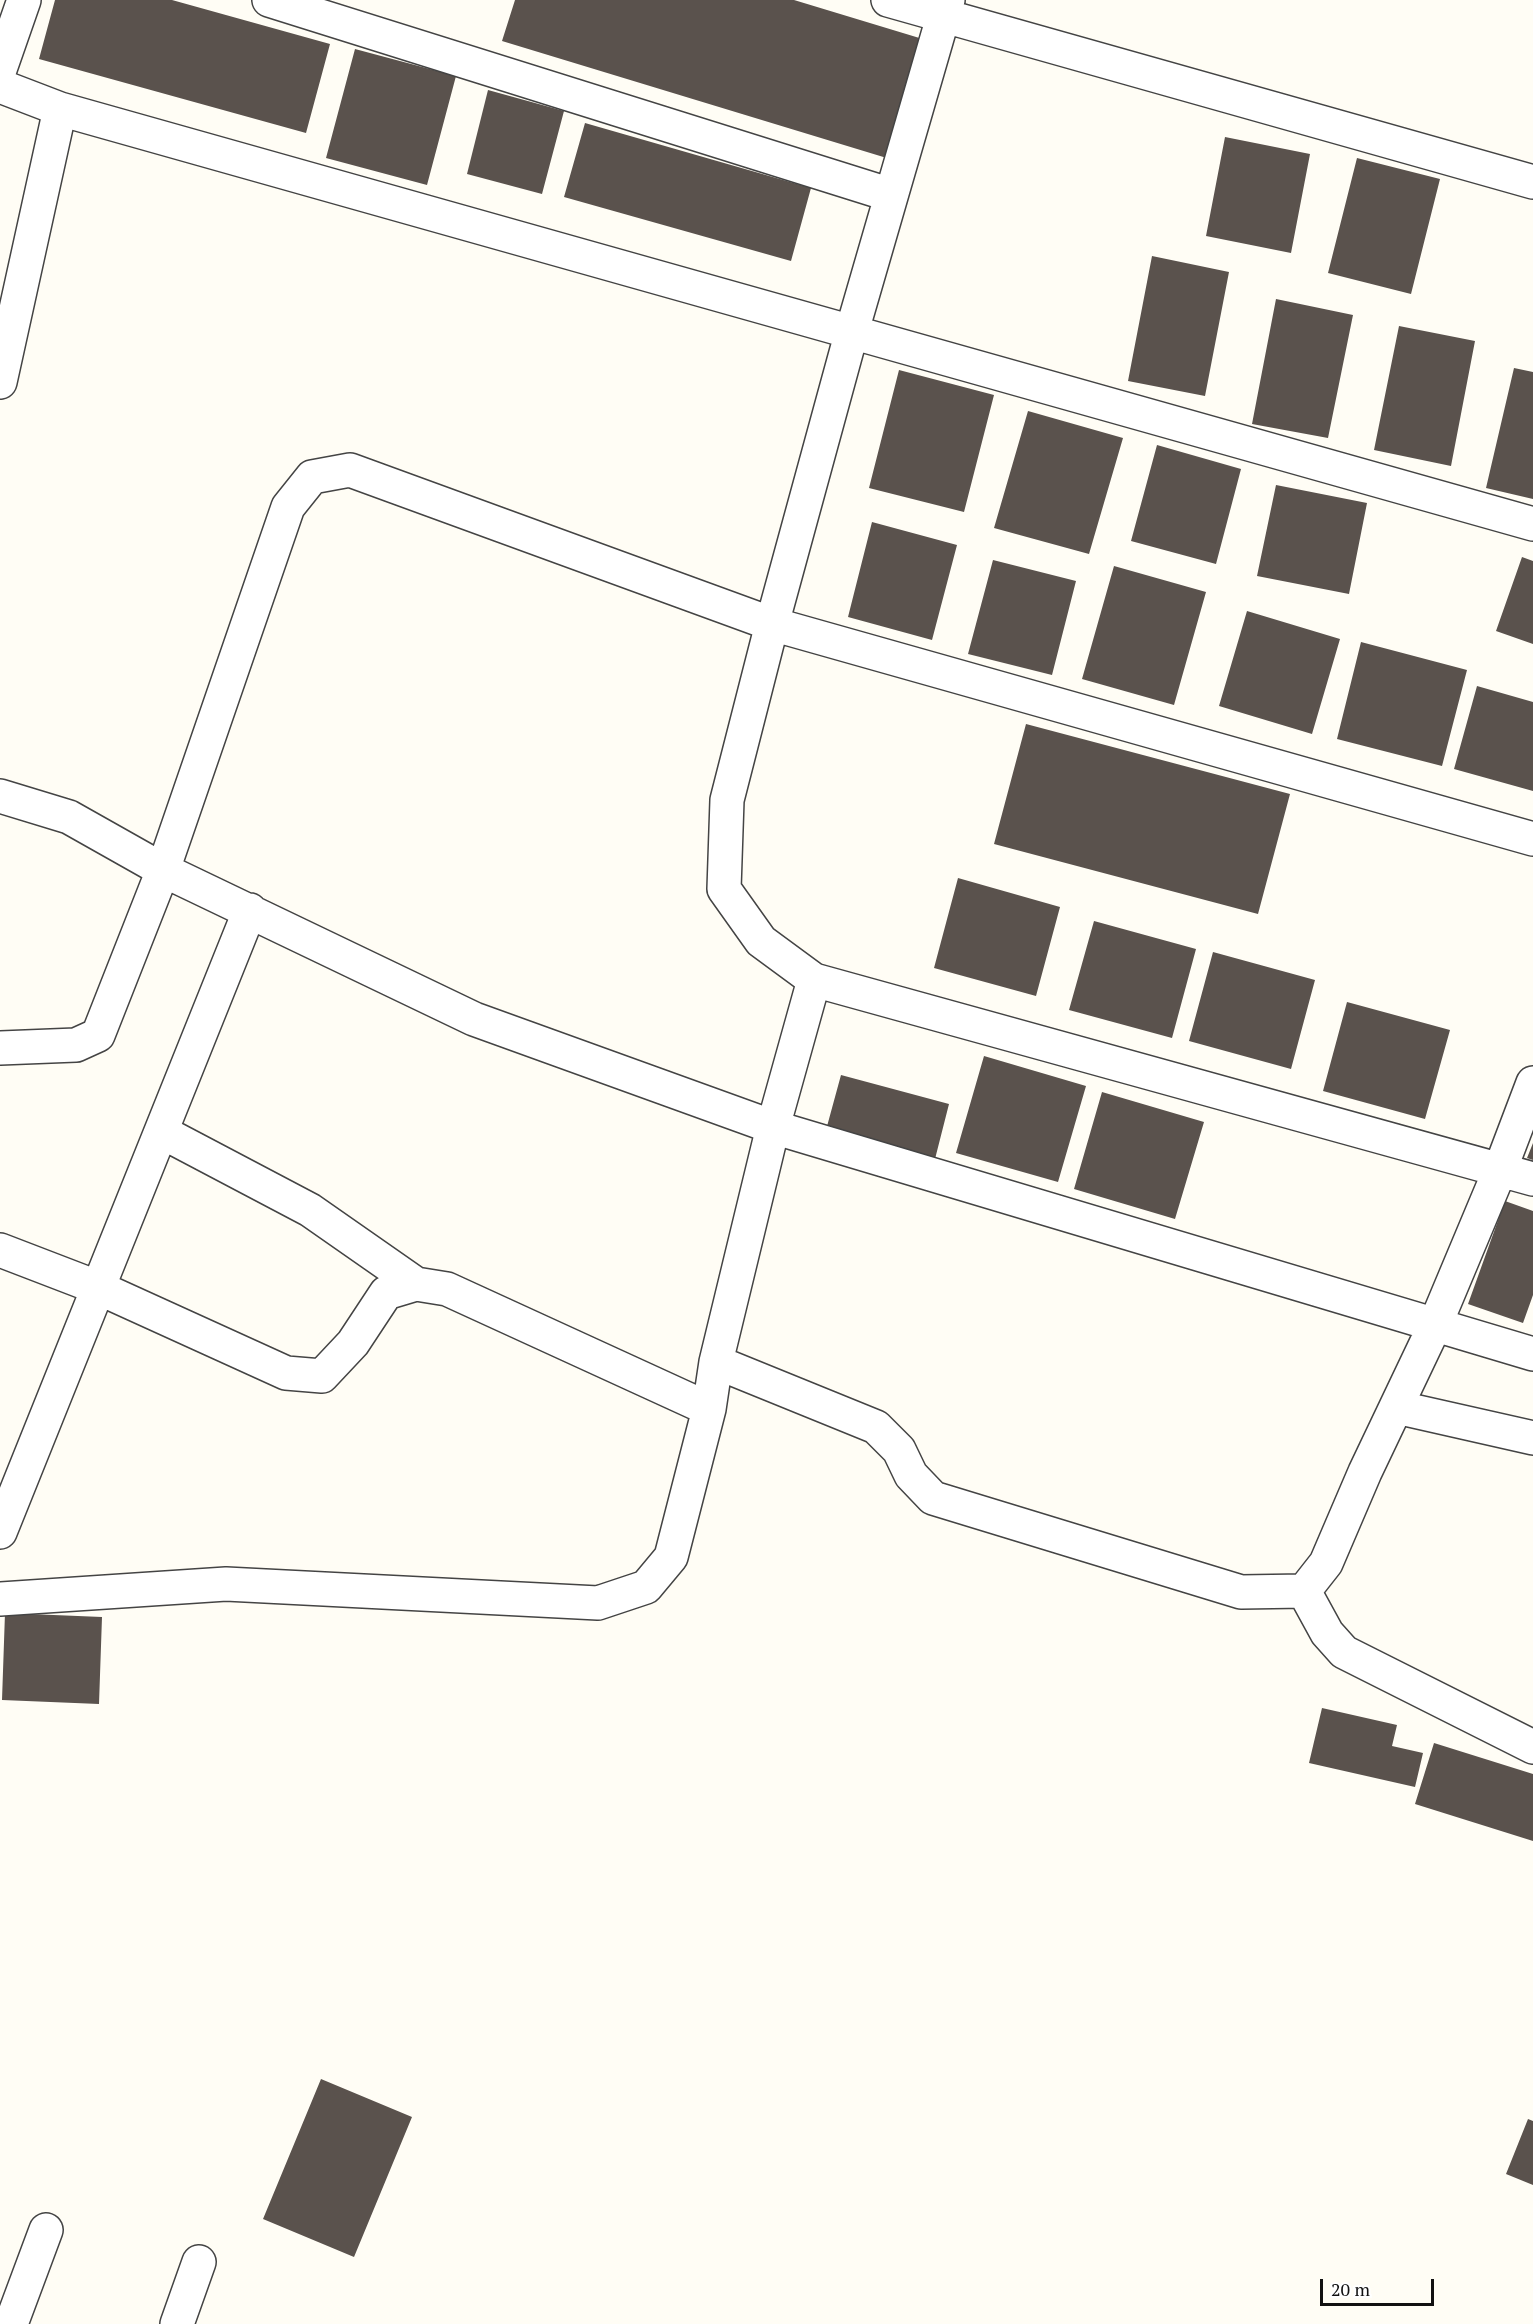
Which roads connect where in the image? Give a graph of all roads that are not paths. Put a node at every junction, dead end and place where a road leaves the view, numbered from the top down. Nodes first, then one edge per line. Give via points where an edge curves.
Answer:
1 (24, 0) edge
2 (269, 0) edge
3 (888, 0) edge
4 (945, 8) edge
5 (0, 69) edge
6 (0, 86) edge
7 (60, 109) junction
8 (1533, 182) edge
9 (891, 195) junction
10 (852, 331) junction
11 (0, 382) edge
12 (1533, 524) edge
13 (772, 624) junction
14 (0, 795) edge
15 (1533, 840) edge
16 (163, 870) junction
17 (250, 910) junction
18 (814, 980) junction
19 (0, 1048) edge
20 (1533, 1083) edge
21 (773, 1126) junction
22 (162, 1132) junction
23 (1500, 1170) junction
24 (1533, 1179) edge
25 (0, 1250) edge
26 (416, 1284) junction
27 (99, 1288) junction
28 (1435, 1325) junction
29 (1533, 1354) edge
30 (716, 1362) junction
31 (1396, 1407) junction
32 (709, 1409) junction
33 (1533, 1438) edge
34 (0, 1532) edge
35 (1304, 1591) junction
36 (0, 1599) edge
37 (1533, 1747) edge
38 (46, 2230) dead end
39 (199, 2262) dead end
40 (11, 2324) edge
41 (177, 2324) edge

1 - 5 street
2 - 9 street
3 - 4 street
4 - 8 street
4 - 9 street
6 - 7 street
7 - 10 street
7 - 11 street
9 - 10 street
10 - 12 street
10 - 13 street
13 - 15 street
13 - 16 street via 350,470 312,477 288,507
13 - 18 street via 727,800 724,889 761,941
14 - 16 street via 69,817
16 - 17 street
16 - 19 street via 98,1035 76,1045
17 - 21 street via 474,1019
17 - 22 street
18 - 21 street
18 - 23 street
20 - 23 street
21 - 28 street
21 - 30 street
22 - 26 street via 310,1210
22 - 27 street
23 - 24 street
23 - 28 street
25 - 27 street
26 - 27 street via 386,1293 353,1343 322,1376 286,1373
26 - 32 street via 447,1289
27 - 34 street
28 - 29 street
28 - 31 street
30 - 32 street
30 - 35 street via 876,1427 899,1450 911,1475 933,1498 1241,1592
31 - 33 street
31 - 35 street via 1326,1563
32 - 36 street via 671,1557 646,1587 598,1603 226,1584
35 - 37 street via 1327,1633 1344,1652
38 - 40 street
39 - 41 street

